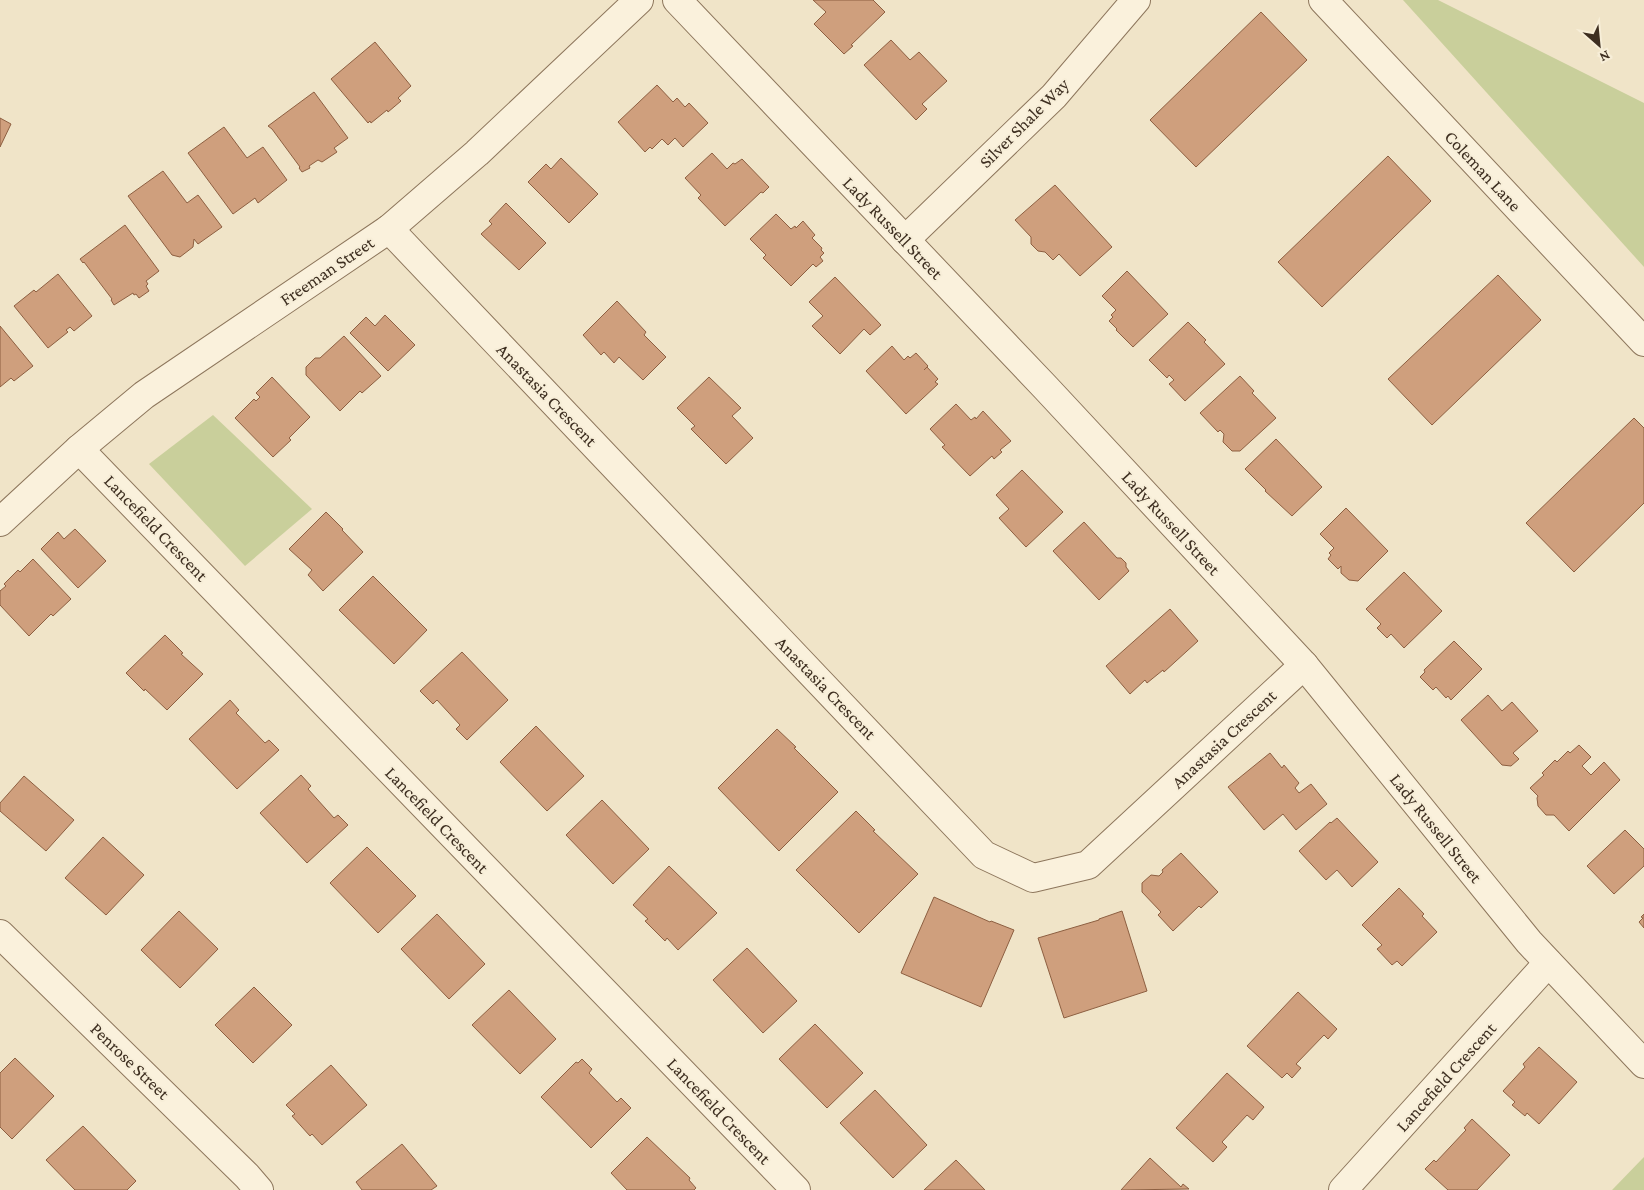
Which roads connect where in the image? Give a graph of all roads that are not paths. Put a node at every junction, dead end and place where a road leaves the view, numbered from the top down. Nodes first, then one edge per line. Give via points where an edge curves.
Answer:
1 (639, 0) edge
2 (677, 0) edge
3 (1136, 0) edge
4 (1323, 0) edge
5 (389, 229) junction
6 (905, 240) junction
7 (1644, 342) edge
8 (79, 449) junction
9 (0, 522) edge
10 (1304, 665) junction
11 (0, 934) edge
12 (1548, 963) junction
13 (1644, 1064) edge
14 (259, 1190) edge
15 (796, 1190) edge
16 (1343, 1190) edge

1 - 5 street, Freeman Street via 476,153
2 - 6 street, Lady Russell Street
3 - 6 street, Silver Shale Way via 1054,96
4 - 7 street, Coleman Lane
5 - 8 street, Freeman Street via 144,395
5 - 10 street, Anastasia Crescent via 984,855 1033,878 1088,865
6 - 10 street, Lady Russell Street
8 - 9 street, Freeman Street
8 - 15 street, Lancefield Crescent
10 - 12 street, Lady Russell Street
11 - 14 street, Penrose Street
12 - 13 street, Lady Russell Street
12 - 16 street, Lancefield Crescent

